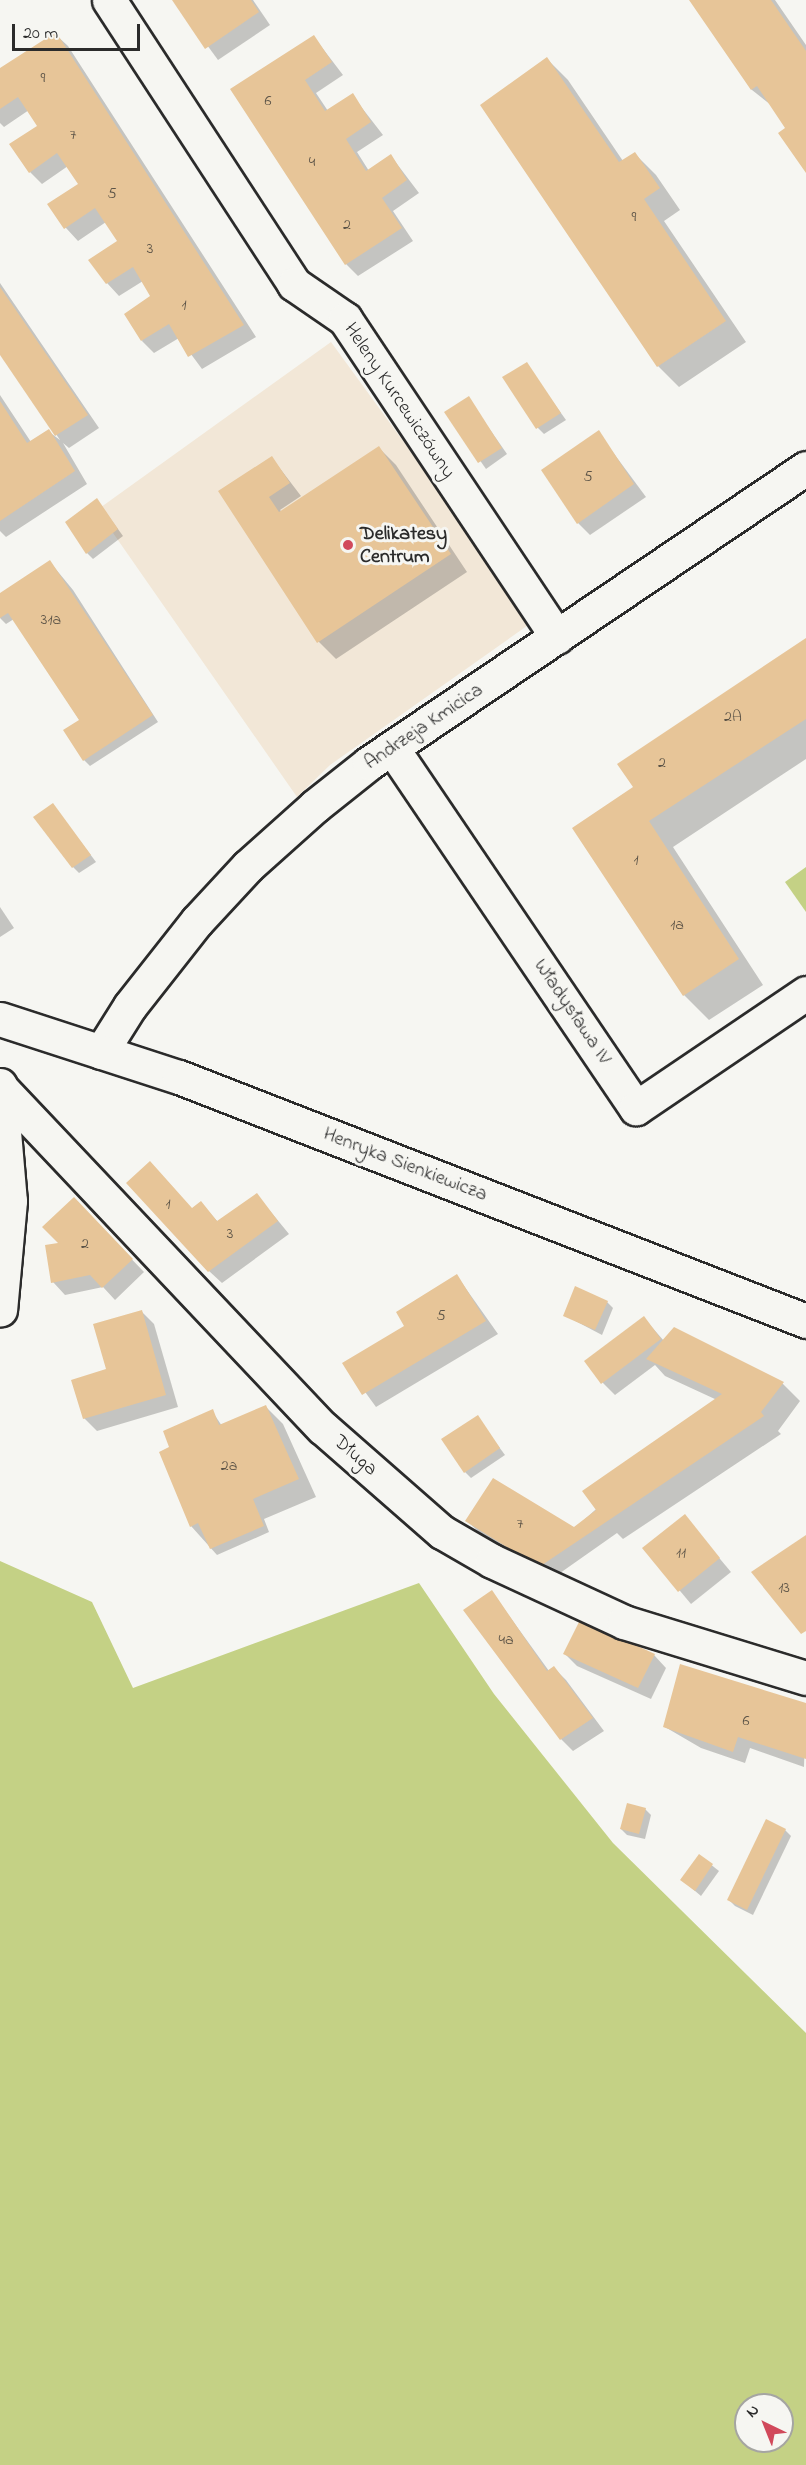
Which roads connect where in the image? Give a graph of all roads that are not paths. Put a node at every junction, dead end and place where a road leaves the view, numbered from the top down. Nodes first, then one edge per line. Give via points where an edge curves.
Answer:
1 (109, 0) edge
2 (806, 468) edge
3 (557, 636) junction
4 (392, 748) junction
5 (806, 993) edge
6 (0, 1019) edge
7 (101, 1052) junction
8 (1, 1087) edge
9 (0, 1310) edge
10 (806, 1322) edge
11 (806, 1678) edge

1 - 3 street, Heleny Kurcewiczówny via 294,284 345,318
2 - 3 street, Andrzeja Kmicica
3 - 4 street, Andrzeja Kmicica
4 - 5 street, Władysława IV via 636,1108
4 - 7 street, Andrzeja Kmicica via 315,806 248,866 154,972
6 - 7 street, Henryka Sienkiewicza
7 - 10 street, Henryka Sienkiewicza via 179,1077
8 - 9 street via 10,1201
8 - 11 street, Długa via 323,1428 442,1532 492,1561 624,1622

